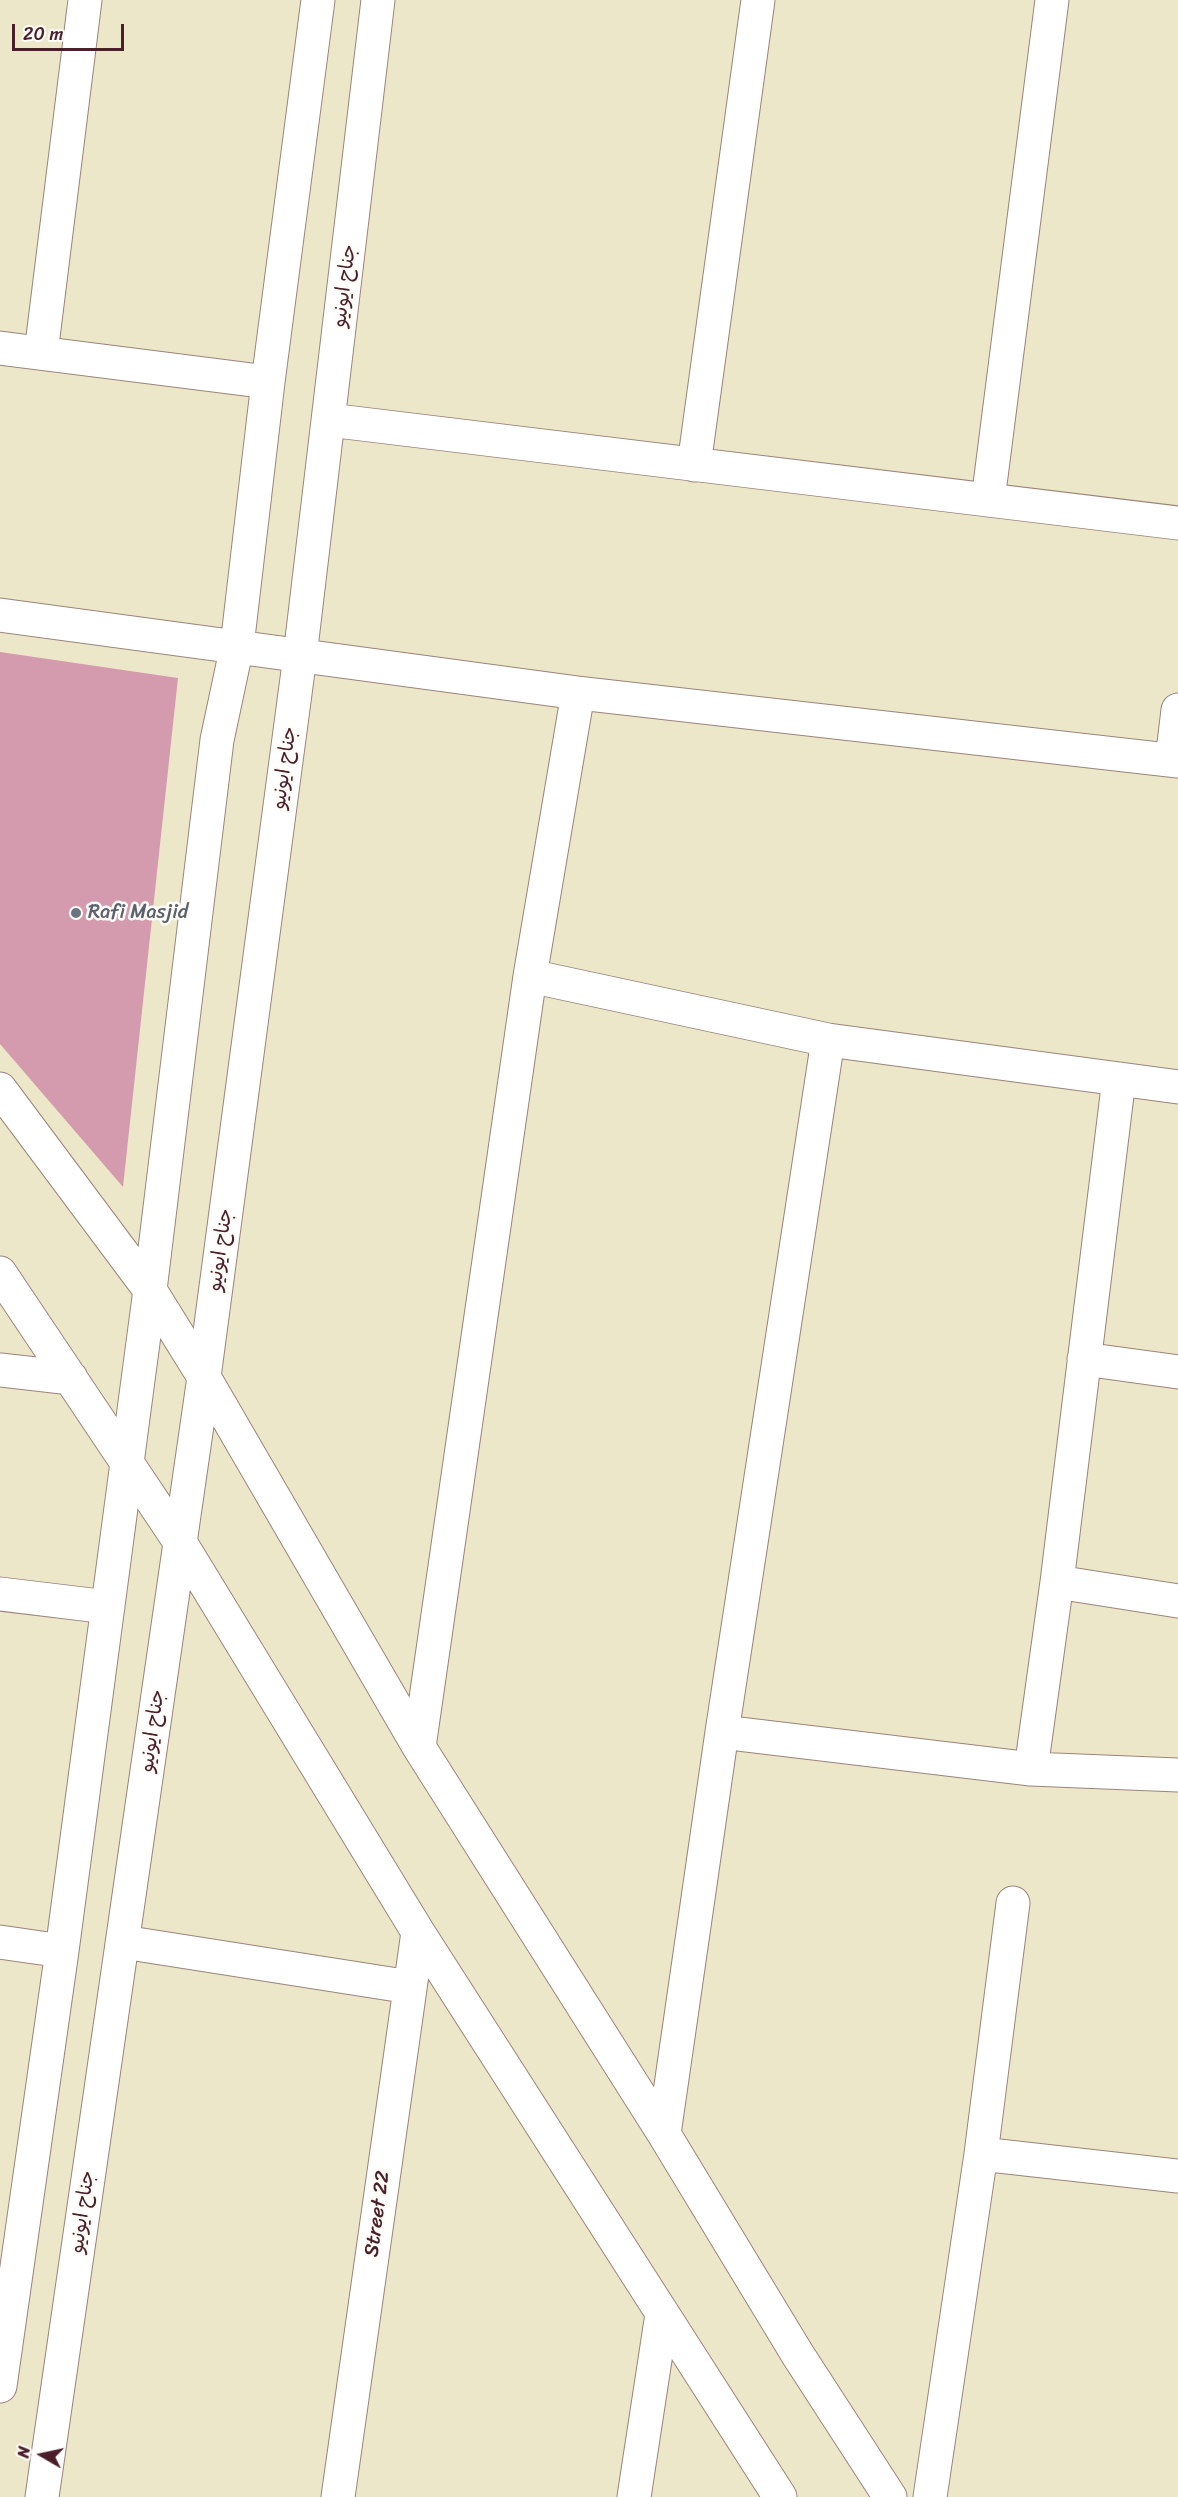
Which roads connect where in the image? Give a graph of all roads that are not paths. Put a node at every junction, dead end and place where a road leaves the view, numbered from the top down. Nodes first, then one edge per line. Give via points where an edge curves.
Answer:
1 (85, 0) edge
2 (318, 0) edge
3 (378, 0) edge
4 (758, 0) edge
5 (1052, 0) edge
6 (0, 348) edge
7 (41, 353) junction
8 (268, 382) junction
9 (328, 420) junction
10 (694, 465) junction
11 (988, 500) junction
12 (1178, 523) edge
13 (0, 615) edge
14 (237, 646) junction
15 (300, 656) junction
16 (578, 693) junction
17 (1178, 710) edge
18 (1175, 761) edge
19 (530, 976) junction
20 (828, 1040) junction
21 (1119, 1079) junction
22 (1178, 1087) edge
23 (0, 1089) edge
24 (0, 1273) edge
25 (150, 1290) junction
26 (1084, 1359) junction
27 (0, 1370) edge
28 (1178, 1372) edge
29 (204, 1377) junction
30 (71, 1378) junction
31 (127, 1462) junction
32 (180, 1542) junction
33 (1057, 1582) junction
34 (0, 1594) edge
35 (1178, 1601) edge
36 (108, 1607) junction
37 (722, 1732) junction
38 (420, 1747) junction
39 (1031, 1769) junction
40 (1178, 1775) edge
41 (1013, 1903) dead end
42 (418, 1932) junction
43 (0, 1942) edge
44 (123, 1942) junction
45 (62, 1951) junction
46 (410, 1987) junction
47 (664, 2134) junction
48 (981, 2154) junction
49 (1178, 2176) edge
50 (662, 2314) junction
51 (0, 2386) edge
52 (42, 2497) edge
53 (338, 2497) edge
54 (634, 2497) edge
55 (780, 2497) edge
56 (890, 2497) edge
57 (930, 2497) edge

1 - 7 street
2 - 8 street
3 - 9 street, جناح ایونیو
4 - 10 street
5 - 11 street
6 - 7 street
7 - 8 street
8 - 14 street
9 - 10 street
9 - 15 street, جناح ایونیو
10 - 11 street
11 - 12 street
13 - 14 street
14 - 15 street
14 - 25 street via 217,740
15 - 16 street
15 - 29 street, جناح ایونیو
16 - 18 street
16 - 19 street
17 - 18 street
19 - 20 street
19 - 38 street
20 - 21 street
20 - 37 street
21 - 22 street
21 - 26 street
23 - 25 street
24 - 30 street
25 - 29 street
25 - 31 street
26 - 28 street
26 - 33 street
27 - 30 street
29 - 32 street, جناح ایونیو
29 - 38 street
30 - 31 street
31 - 32 street
31 - 36 street
32 - 42 street
32 - 44 street, جناح ایونیو
33 - 35 street
33 - 39 street
34 - 36 street
36 - 45 street
37 - 39 street
37 - 47 street
38 - 47 street
39 - 40 street
41 - 48 street
42 - 46 street, Street 22
42 - 50 street
43 - 45 street
44 - 46 street
44 - 52 street, جناح ایونیو
45 - 51 street
46 - 53 street, Street 22
47 - 56 street via 798,2355
48 - 49 street
48 - 57 street
50 - 54 street
50 - 55 street

